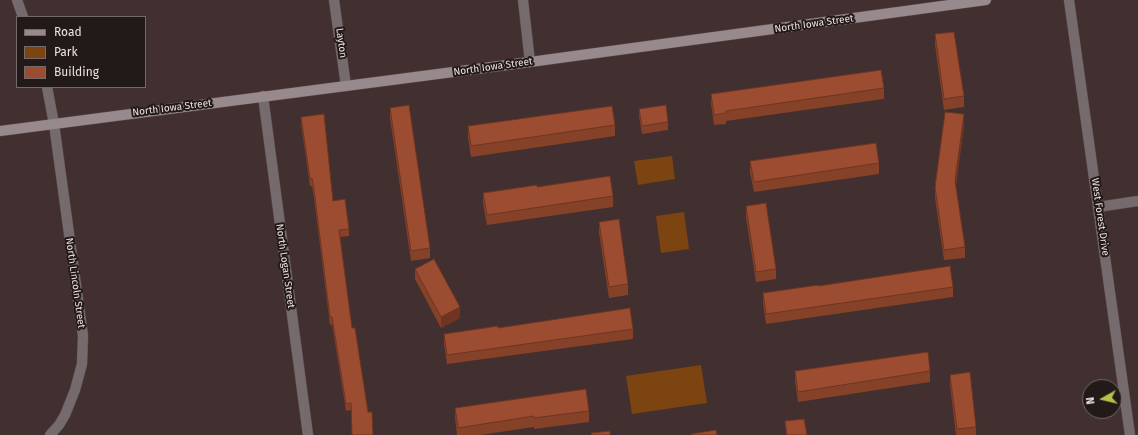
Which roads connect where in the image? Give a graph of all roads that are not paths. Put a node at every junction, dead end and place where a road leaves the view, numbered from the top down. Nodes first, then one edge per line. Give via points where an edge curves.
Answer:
1 (17, 0) edge
2 (334, 0) edge
3 (523, 0) edge
4 (986, 0) edge
5 (1069, 0) edge
6 (23, 16) edge
7 (530, 62) junction
8 (346, 86) junction
9 (47, 88) edge
10 (263, 96) junction
11 (54, 124) junction
12 (0, 131) edge
13 (1138, 201) edge
14 (1098, 207) junction
15 (50, 435) edge
16 (308, 435) edge
17 (1130, 435) edge

1 - 6 street
2 - 8 street, Layton
3 - 7 street
4 - 7 street, North Iowa Street
5 - 14 street, West Forest Drive
7 - 8 street, North Iowa Street
8 - 10 street, North Iowa Street
9 - 11 street, North Lincoln Street
10 - 11 street, North Iowa Street
10 - 16 street, North Logan Street
11 - 12 street, North Iowa Street
11 - 15 street, North Lincoln Street via 81,319 83,351 79,377 70,403
13 - 14 street
14 - 17 street, West Forest Drive

